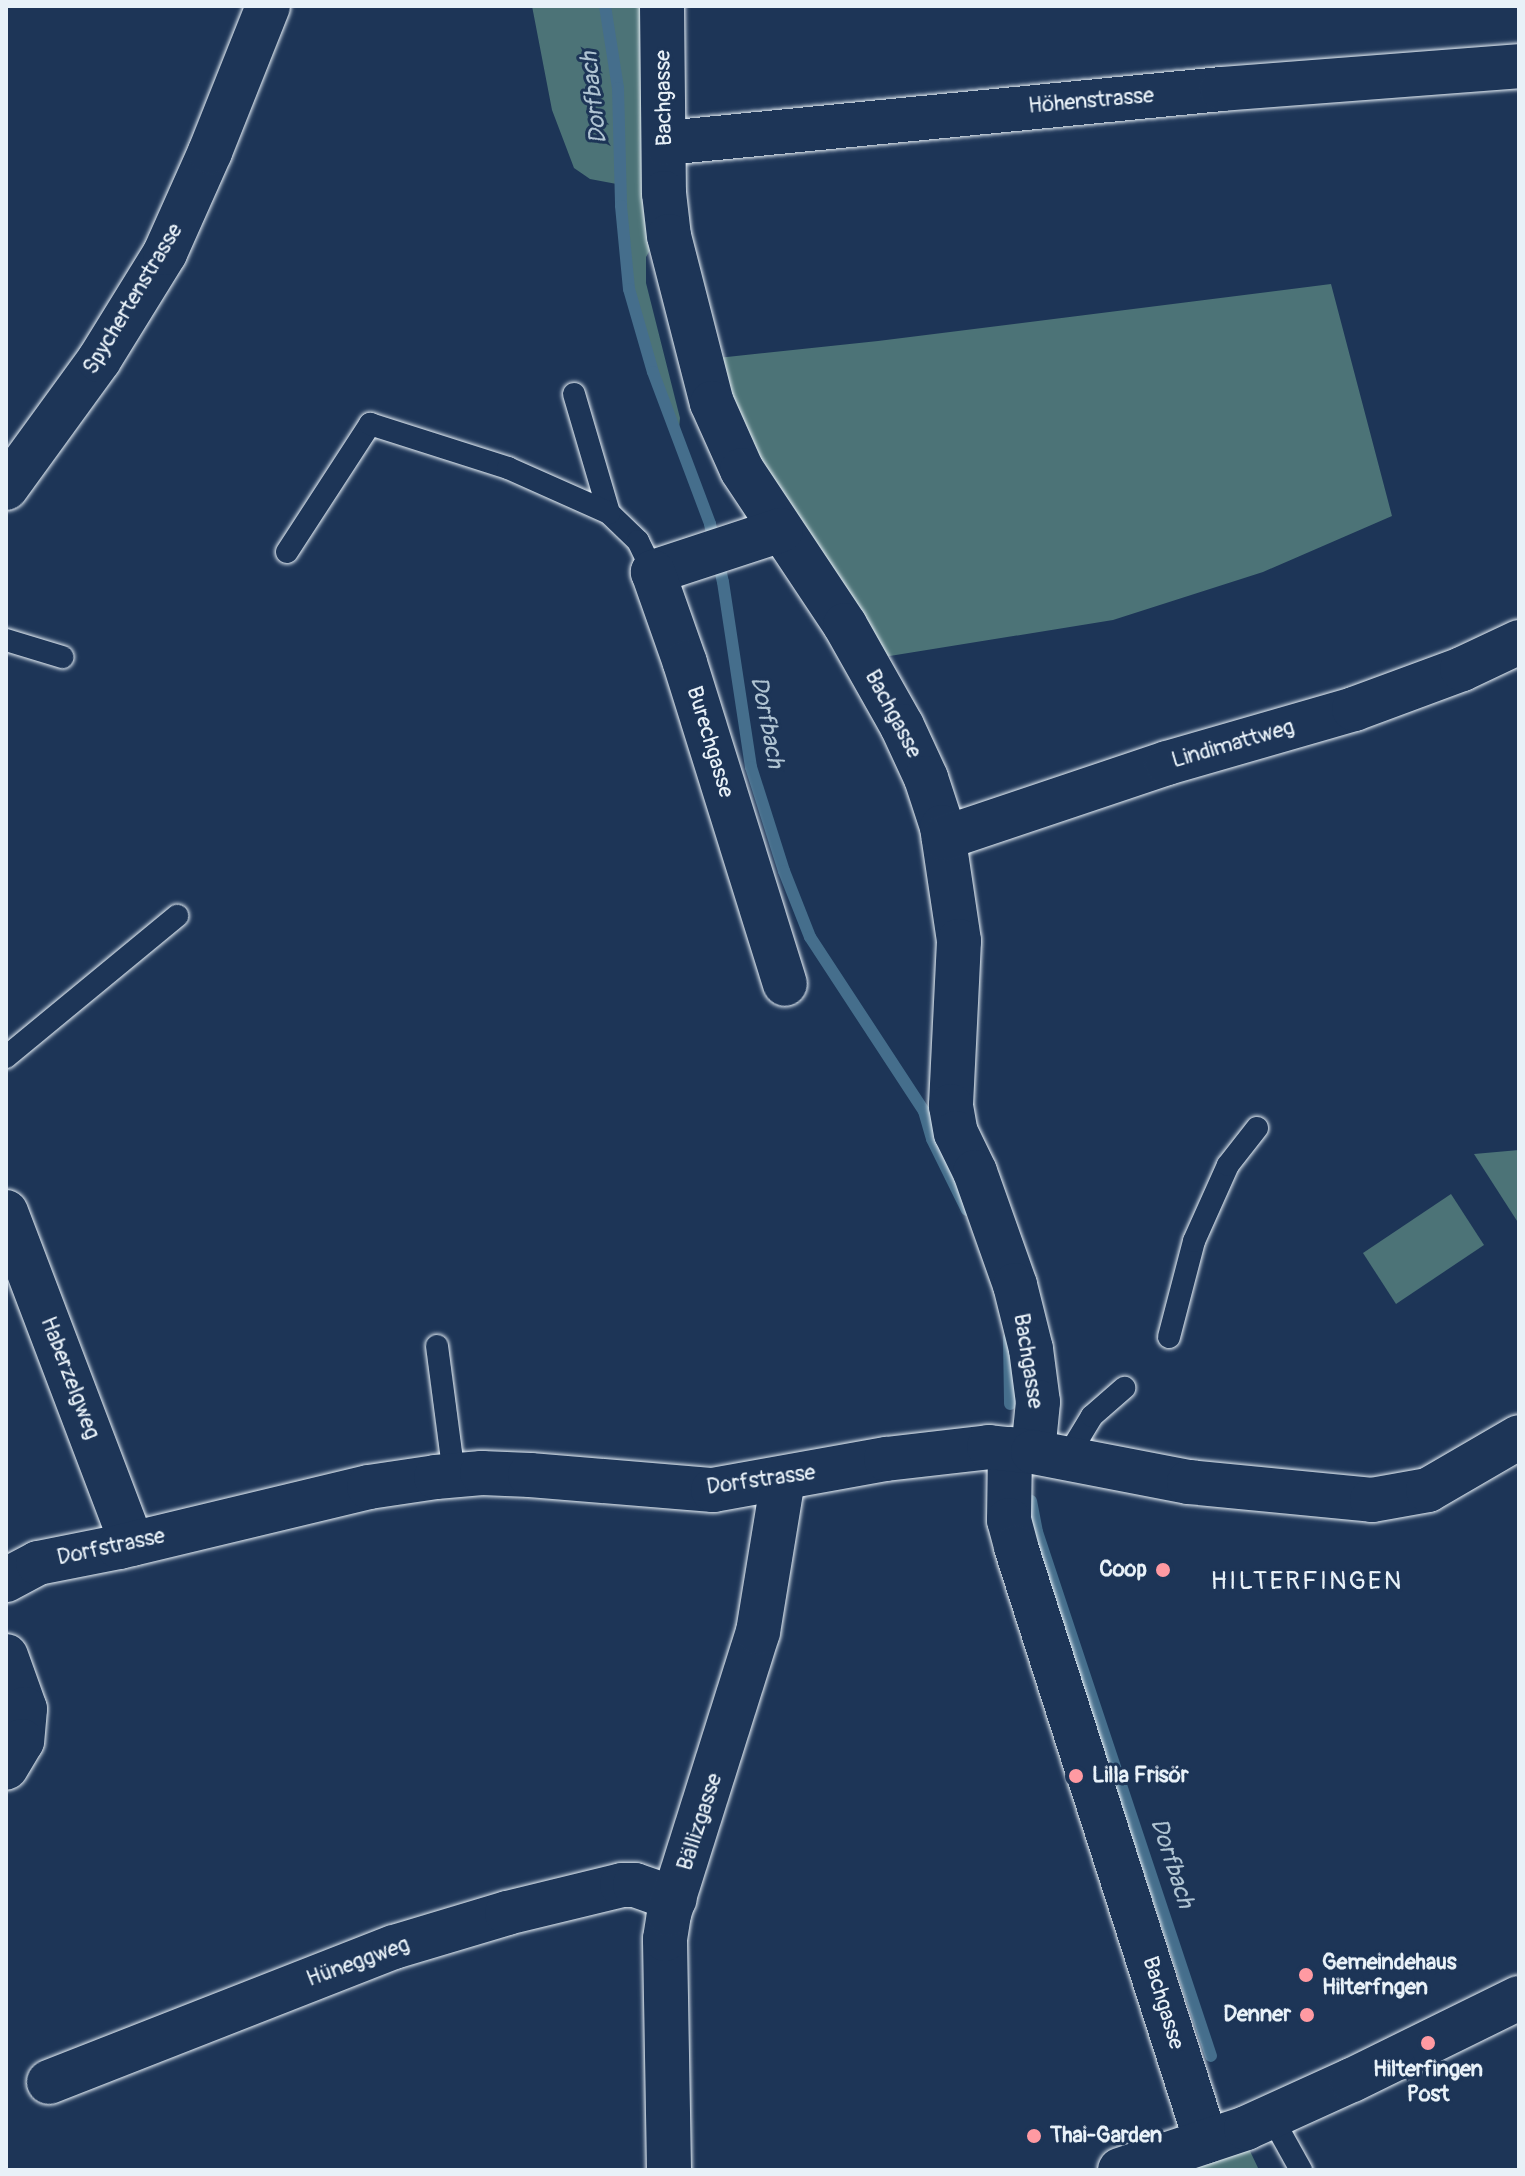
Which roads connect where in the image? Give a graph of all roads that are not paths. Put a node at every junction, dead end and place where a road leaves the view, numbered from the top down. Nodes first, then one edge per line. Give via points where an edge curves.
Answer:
1 (268, 6) edge
2 (662, 6) edge
3 (1519, 66) edge
4 (665, 143) junction
5 (574, 394) dead end
6 (6, 488) edge
7 (609, 513) junction
8 (781, 530) junction
9 (287, 552) dead end
10 (668, 567) junction
11 (6, 640) edge
12 (1519, 642) edge
13 (62, 657) dead end
14 (944, 838) junction
15 (177, 916) dead end
16 (785, 984) dead end
17 (6, 1057) edge
18 (1257, 1128) dead end
19 (6, 1212) edge
20 (1169, 1337) dead end
21 (437, 1346) dead end
22 (1124, 1388) dead end
23 (1519, 1437) edge
24 (1036, 1453) junction
25 (454, 1476) junction
26 (783, 1480) junction
27 (132, 1544) junction
28 (12, 1574) edge
29 (6, 1656) edge
30 (6, 1768) edge
31 (675, 1899) junction
32 (1519, 1998) edge
33 (49, 2082) dead end
34 (1271, 2116) junction
35 (1206, 2141) junction
36 (669, 2170) edge
37 (1120, 2170) edge
38 (1301, 2170) edge

1 - 6 street, Spychertenstrasse via 165,253 99,360
2 - 4 street, Bachgasse
3 - 4 street, Höhenstrasse via 1159,94
4 - 8 street, Bachgasse via 669,236 699,360 742,470
5 - 7 lane, Burechgasse
7 - 9 lane, Burechgasse via 508,468 370,424
7 - 10 lane, Burechgasse
8 - 10 street
8 - 14 street, Bachgasse via 845,625 902,726 926,778
10 - 16 street, Burechgasse via 685,663
11 - 13 lane
12 - 14 street, Lindimattweg via 1354,709 1167,763
14 - 24 street, Bachgasse via 959,941 951,1106 956,1133 1015,1285 1031,1349 1038,1402
15 - 17 lane
18 - 20 lane via 1228,1165 1194,1241
19 - 27 street, Haberzelgweg
21 - 25 lane
22 - 24 lane
23 - 24 street, Dorfstrasse via 1428,1490 1372,1500 1189,1482
24 - 26 street, Dorfstrasse via 952,1449
24 - 35 street, Bachgasse via 1009,1520
25 - 26 street, Dorfstrasse via 530,1475 713,1490
25 - 27 street, Dorfstrasse via 369,1487
26 - 31 street, Bällizgasse via 758,1632
27 - 28 street, Dorfstrasse via 38,1563
29 - 30 street via 25,1709 25,1728
31 - 33 street, Hüneggweg via 622,1885 507,1913 394,1947
31 - 36 street, Bällizgasse via 665,1939
32 - 34 street
34 - 35 street
34 - 38 lane
35 - 37 street

